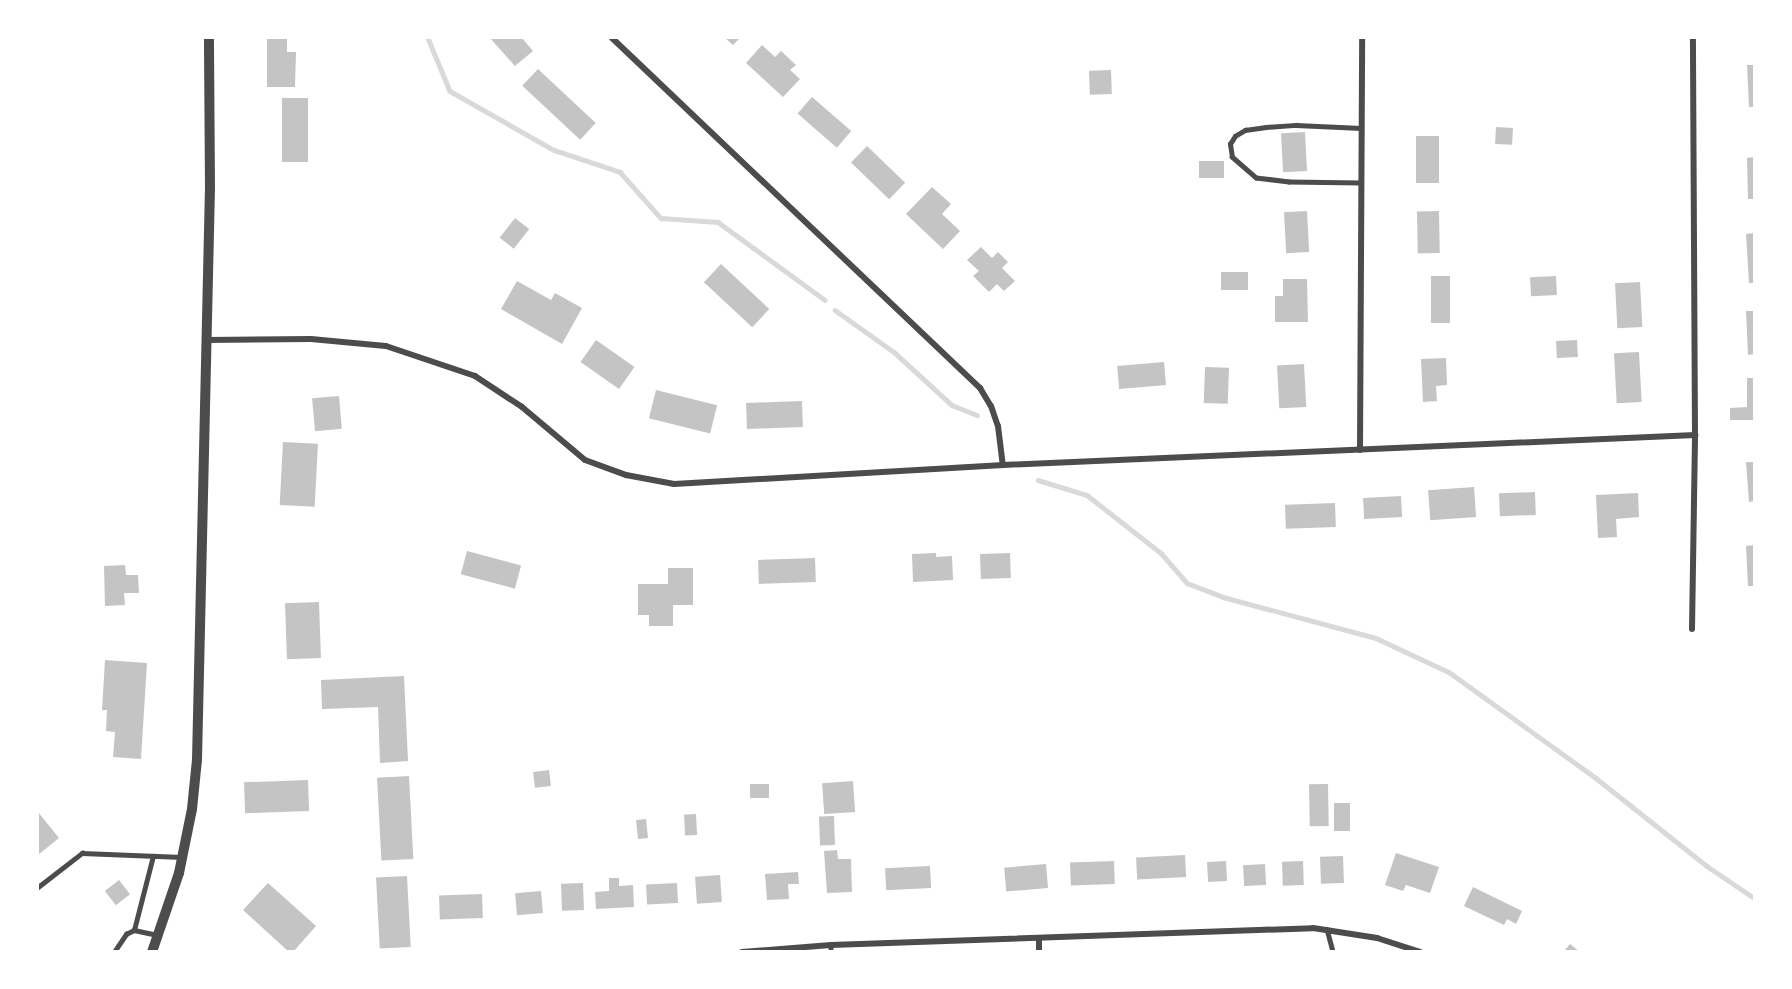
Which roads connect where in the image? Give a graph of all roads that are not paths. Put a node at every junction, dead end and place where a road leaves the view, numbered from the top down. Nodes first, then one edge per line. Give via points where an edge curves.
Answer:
1 (209, 38) edge
2 (612, 38) edge
3 (1362, 38) edge
4 (1693, 38) edge
5 (1361, 128) junction
6 (1360, 183) junction
7 (207, 340) junction
8 (1695, 435) junction
9 (1360, 450) junction
10 (1003, 465) junction
11 (1692, 629) dead end
12 (153, 856) junction
13 (182, 857) junction
14 (38, 887) edge
15 (1327, 929) junction
16 (134, 930) junction
17 (159, 935) junction
18 (1039, 938) junction
19 (831, 948) edge
20 (114, 951) edge
21 (152, 951) edge
22 (742, 951) edge
23 (1039, 951) edge
24 (1333, 951) edge
25 (1420, 951) edge

1 - 7 street
2 - 10 street via 980,388 998,426
3 - 5 street
4 - 8 street
5 - 6 street
5 - 6 lane via 1296,125 1245,130 1230,144 1232,156 1256,178
6 - 9 street
7 - 10 street via 311,339 386,346 475,376 522,407 585,460 626,475 674,484
7 - 13 street via 197,760
8 - 9 street
8 - 11 street
9 - 10 street
12 - 13 lane
12 - 14 lane via 82,853
12 - 16 lane
13 - 17 street
15 - 18 street
15 - 24 lane
15 - 25 street
16 - 17 lane
16 - 20 lane via 126,934
17 - 21 street
18 - 19 street
18 - 23 street
19 - 22 street

